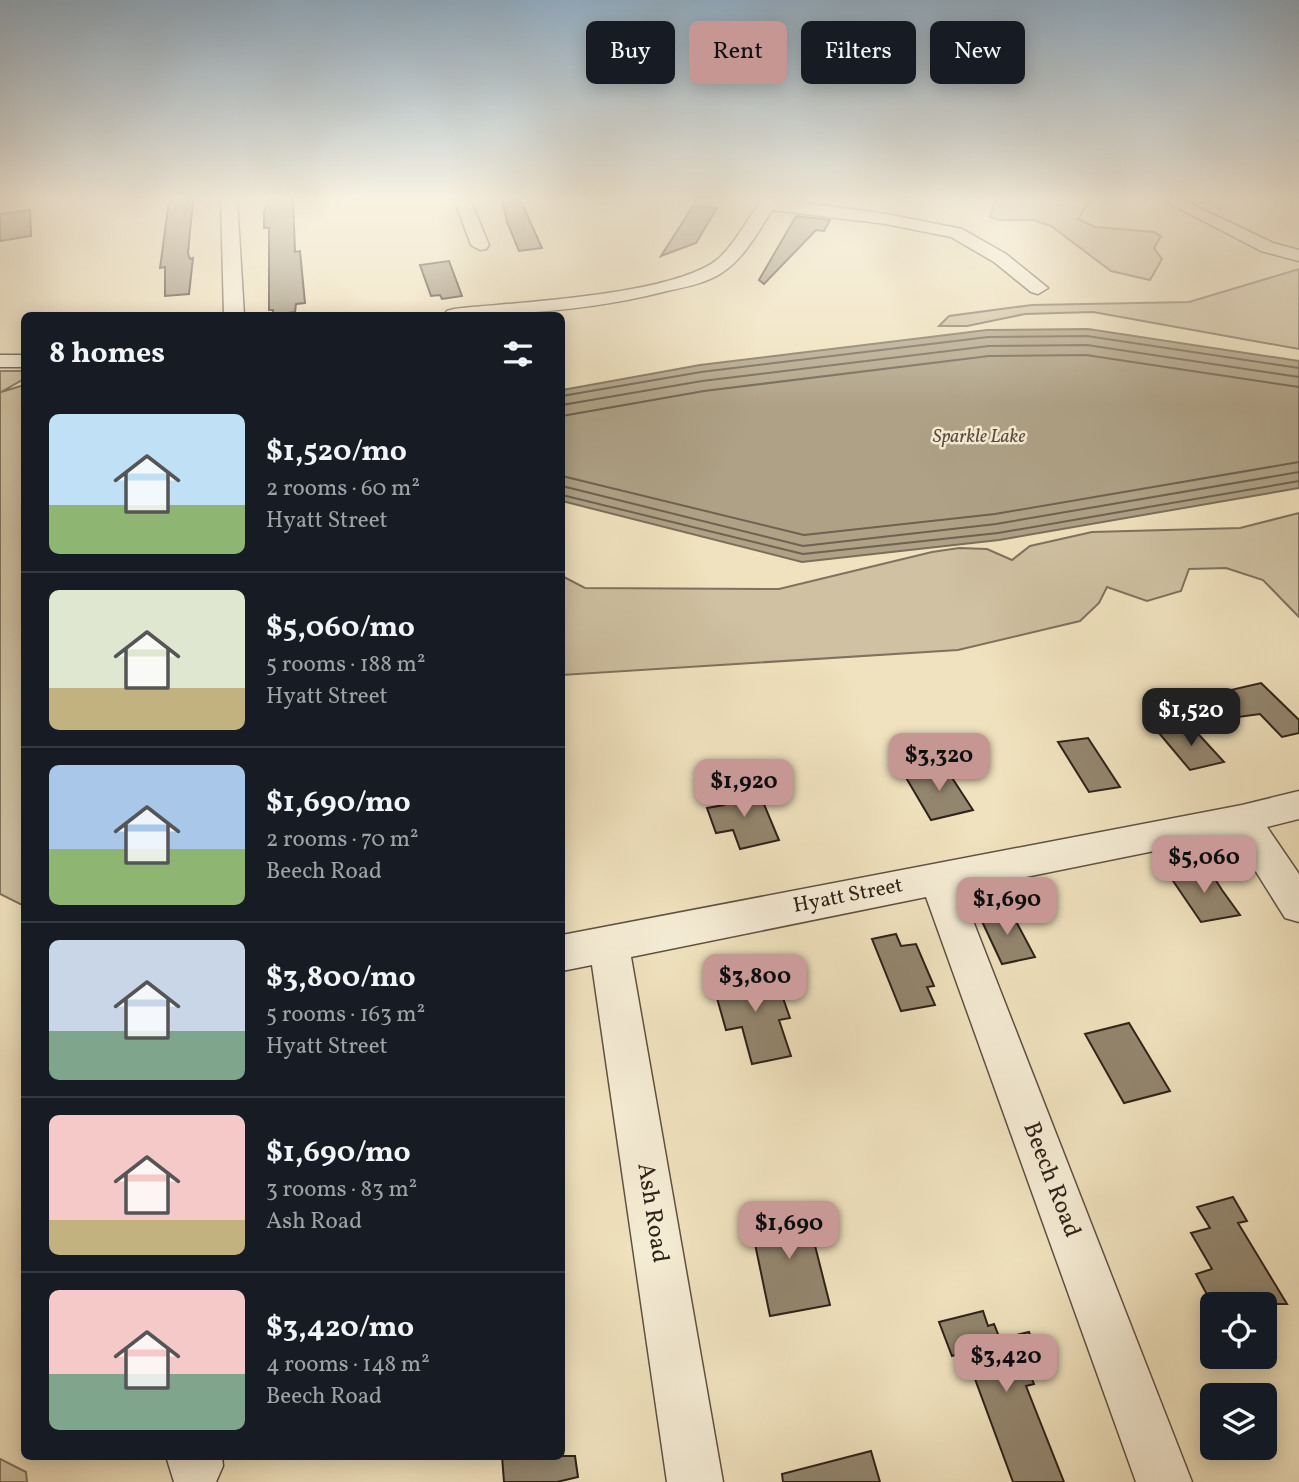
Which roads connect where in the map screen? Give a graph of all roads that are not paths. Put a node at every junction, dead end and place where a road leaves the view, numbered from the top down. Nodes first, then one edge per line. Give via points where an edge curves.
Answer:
1 (232, 268) edge
2 (715, 268) edge
3 (1013, 268) edge
4 (1038, 288) dead end
5 (234, 312) edge
6 (480, 312) edge
7 (0, 361) edge
8 (21, 361) edge
9 (1299, 805) edge
10 (1242, 819) junction
11 (937, 877) junction
12 (1299, 906) edge
13 (609, 944) junction
14 (565, 952) edge
15 (695, 1482) edge
16 (1164, 1482) edge

1 - 5 street
2 - 6 street via 691,279 624,295
3 - 4 street
7 - 8 street
9 - 10 street, Hyatt Street
10 - 11 street, Hyatt Street
10 - 12 street
11 - 13 street, Hyatt Street
11 - 16 street, Beech Road
13 - 14 street, Hyatt Street
13 - 15 street, Ash Road

